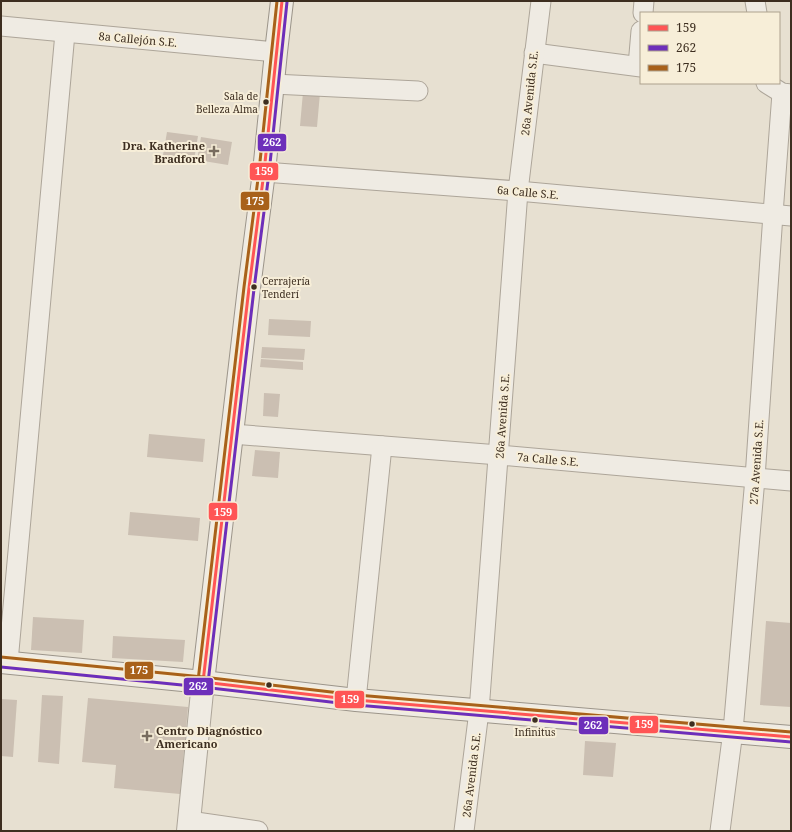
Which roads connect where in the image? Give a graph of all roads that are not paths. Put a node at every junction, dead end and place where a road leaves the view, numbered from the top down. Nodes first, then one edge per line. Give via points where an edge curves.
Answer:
1 (282, 1) edge
2 (541, 1) edge
3 (644, 1) edge
4 (755, 1) edge
5 (643, 12) edge
6 (757, 12) edge
7 (1, 26) edge
8 (66, 33) junction
9 (640, 48) edge
10 (276, 52) junction
11 (534, 53) junction
12 (639, 66) edge
13 (273, 84) junction
14 (768, 84) edge
15 (418, 90) dead end
16 (787, 93) edge
17 (264, 172) junction
18 (518, 191) junction
19 (782, 215) edge
20 (232, 434) junction
21 (382, 446) junction
22 (500, 455) junction
23 (755, 478) junction
24 (791, 481) edge
25 (5, 662) edge
26 (203, 682) junction
27 (356, 700) junction
28 (479, 711) junction
29 (733, 731) junction
30 (791, 736) edge
31 (188, 826) edge
32 (258, 831) edge
33 (464, 831) edge
34 (720, 831) edge

1 - 10 main road
2 - 11 street, 26a Avenida S.E.
3 - 5 street
4 - 6 street
7 - 8 street, 8a Callejón S.E.
8 - 10 street, 8a Callejón S.E.
8 - 25 street
9 - 12 street
10 - 13 main road
11 - 12 street
11 - 18 street, 26a Avenida S.E.
13 - 15 street
13 - 17 main road
14 - 16 street
16 - 19 street, 27a Avenida S.E.
17 - 18 street, 6a Calle S.E.
17 - 20 main road
18 - 19 street, 6a Calle S.E.
18 - 22 street, 26a Avenida S.E.
19 - 23 street, 27a Avenida S.E.
20 - 21 street, 7a Calle S.E.
20 - 26 main road
21 - 22 street, 7a Calle S.E.
21 - 27 street
22 - 23 street, 7a Calle S.E.
22 - 28 street, 26a Avenida S.E.
23 - 24 street, 7a Calle S.E.
23 - 29 street, 27a Avenida S.E.
25 - 26 main road
26 - 27 main road
26 - 31 main road
27 - 28 main road
28 - 29 main road
28 - 33 street, 26a Avenida S.E.
29 - 30 main road
29 - 34 street, 27a Avenida S.E.
31 - 32 street

